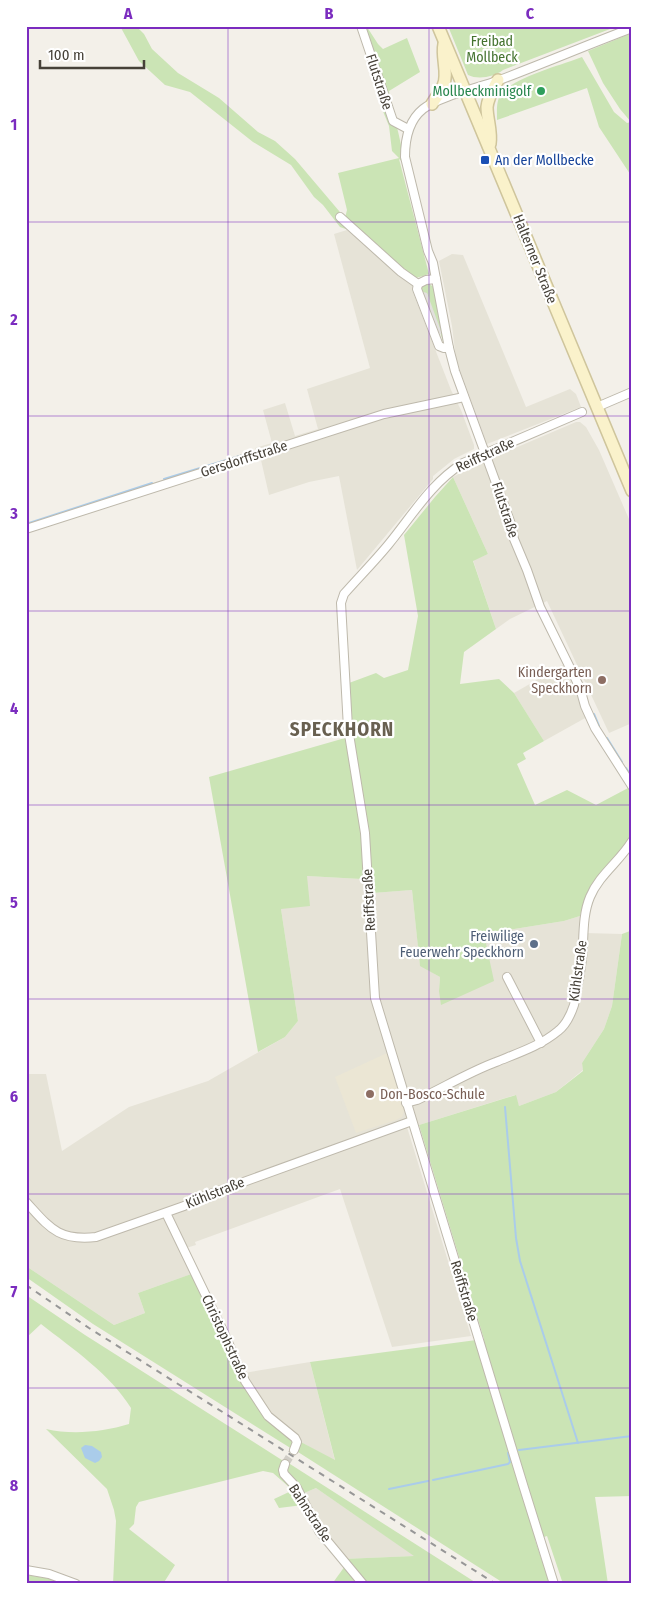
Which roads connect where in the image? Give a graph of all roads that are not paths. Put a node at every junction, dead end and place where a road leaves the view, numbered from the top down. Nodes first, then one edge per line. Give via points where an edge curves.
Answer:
1 (361, 26) edge
2 (438, 26) edge
3 (632, 28) edge
4 (444, 43) junction
5 (498, 80) junction
6 (466, 92) junction
7 (432, 104) junction
8 (408, 129) junction
9 (489, 148) junction
10 (340, 217) dead end
11 (436, 279) junction
12 (418, 284) junction
13 (449, 348) junction
14 (632, 392) edge
15 (464, 397) junction
16 (601, 405) junction
17 (582, 412) dead end
18 (485, 453) junction
19 (632, 491) edge
20 (26, 529) edge
21 (632, 786) edge
22 (632, 841) edge
23 (507, 977) dead end
24 (541, 1043) junction
25 (406, 1103) junction
26 (412, 1120) junction
27 (26, 1202) edge
28 (166, 1213) junction
29 (294, 1450) dead end
30 (285, 1464) dead end
31 (26, 1570) edge
32 (76, 1584) edge
33 (363, 1584) edge
34 (554, 1584) edge

1 - 8 street, Flutstraße via 393,121
2 - 4 main road, Halterner Straße
3 - 5 street
4 - 6 main road, Halterner Straße
4 - 7 main road via 444,85
5 - 6 street
5 - 9 main road via 488,107 492,137
6 - 7 street, Flutstraße
6 - 9 main road, Halterner Straße
7 - 8 street, Flutstraße via 421,110
8 - 11 street, Flutstraße via 405,157
9 - 16 main road, Halterner Straße
10 - 12 street
11 - 12 street
11 - 13 street, Flutstraße
12 - 13 street via 417,289 439,346
13 - 15 street, Flutstraße
14 - 16 street
15 - 18 street, Flutstraße
15 - 20 street, Gersdorffstraße via 384,414
16 - 19 main road, Halterner Straße
17 - 18 street, Reiffstraße
18 - 21 street, Flutstraße via 540,607 596,728
18 - 25 street, Reiffstraße via 449,472 430,491 388,546 344,594 341,603 348,728 365,833 375,998
22 - 24 street, Kühlstraße via 606,871 590,897 572,1012 560,1030
23 - 24 street
24 - 25 street, Kühlstraße
25 - 26 street, Reiffstraße
26 - 28 street, Kühlstraße
26 - 34 street, Reiffstraße
27 - 28 street, Kühlstraße via 50,1227 69,1237 96,1237
28 - 29 street, Christophstraße via 245,1381 268,1416 295,1438
30 - 33 street, Bahnstraße via 284,1474 297,1488 319,1531
31 - 32 street

